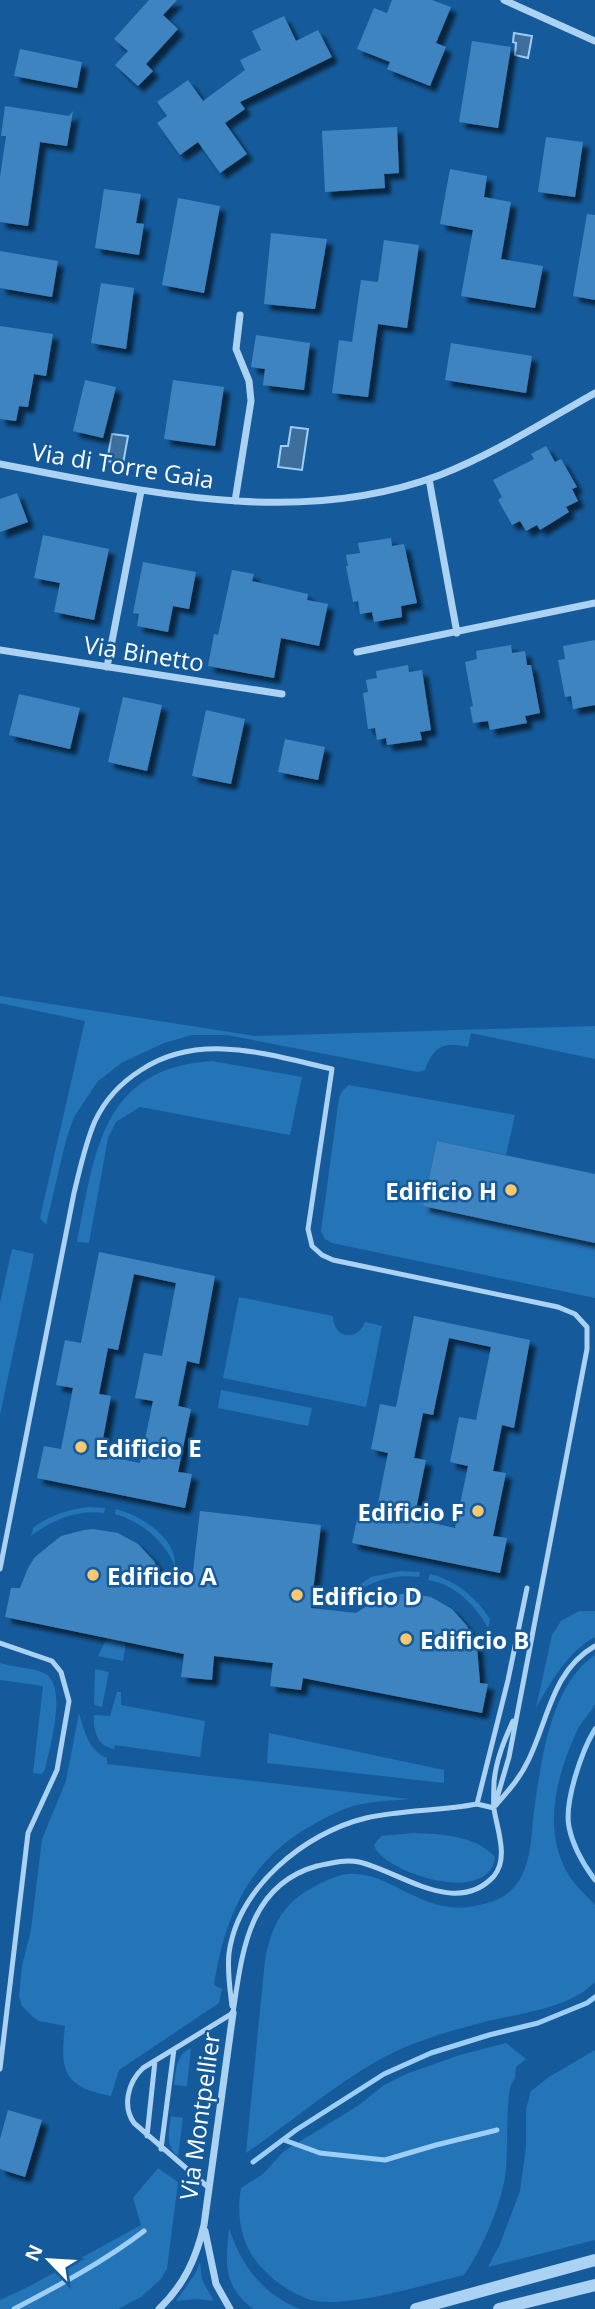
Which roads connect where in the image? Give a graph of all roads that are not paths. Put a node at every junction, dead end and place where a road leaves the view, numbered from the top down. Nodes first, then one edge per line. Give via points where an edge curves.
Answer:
1 (503, 0) edge
2 (595, 41) edge
3 (240, 315) dead end
4 (595, 393) edge
5 (0, 464) edge
6 (429, 479) junction
7 (141, 491) junction
8 (235, 501) junction
9 (595, 603) edge
10 (457, 633) junction
11 (0, 650) edge
12 (357, 652) dead end
13 (107, 667) junction
14 (282, 694) dead end
15 (0, 1569) edge
16 (539, 1590) junction
17 (0, 1643) edge
18 (595, 1646) edge
19 (516, 1714) junction
20 (477, 1804) junction
21 (494, 1808) junction
22 (233, 2013) junction
23 (174, 2049) junction
24 (155, 2061) junction
25 (0, 2069) edge
26 (147, 2136) junction
27 (161, 2148) junction
28 (209, 2188) junction
29 (204, 2225) junction
30 (595, 2260) edge
31 (595, 2285) edge
32 (159, 2309) edge
33 (230, 2309) edge
34 (416, 2309) edge
35 (499, 2309) edge

1 - 2 street
3 - 8 street via 236,349 249,380 251,401
4 - 6 street, Via di Torre Gaia
5 - 7 street, Via di Torre Gaia
6 - 8 street, Via di Torre Gaia via 332,500
6 - 10 street
7 - 8 street, Via di Torre Gaia
7 - 13 street
9 - 10 street
10 - 12 street
11 - 13 street, Via Binetto
13 - 14 street, Via Binetto
15 - 16 lane via 79,1173 99,1115 125,1082 155,1061 195,1049 241,1050 332,1069 307,1229 312,1246 322,1255 558,1307 582,1320 588,1333 587,1349
16 - 19 lane
16 - 20 lane via 525,1587
17 - 25 lane via 52,1661 61,1672 69,1701 57,1770 28,1833
18 - 21 lane via 576,1660 559,1684 524,1771
19 - 21 lane
19 - 21 lane via 499,1755
20 - 21 lane
20 - 22 lane, Via Montpellier via 357,1821 327,1832 285,1861 249,1901 234,1932 228,1965
21 - 22 lane, Via Montpellier via 499,1866 488,1881 472,1889 432,1890 351,1860 308,1869 287,1879 266,1899 254,1921
22 - 23 lane
22 - 28 street, Via Montpellier
23 - 24 lane
23 - 27 lane
24 - 26 lane
24 - 26 lane via 138,2073 127,2104 130,2118
26 - 27 lane
27 - 28 lane
28 - 29 street, Via Montpellier
29 - 32 street, Via Montpellier via 189,2271
29 - 33 street, Via Montpellier via 216,2284
30 - 34 street
31 - 35 street

